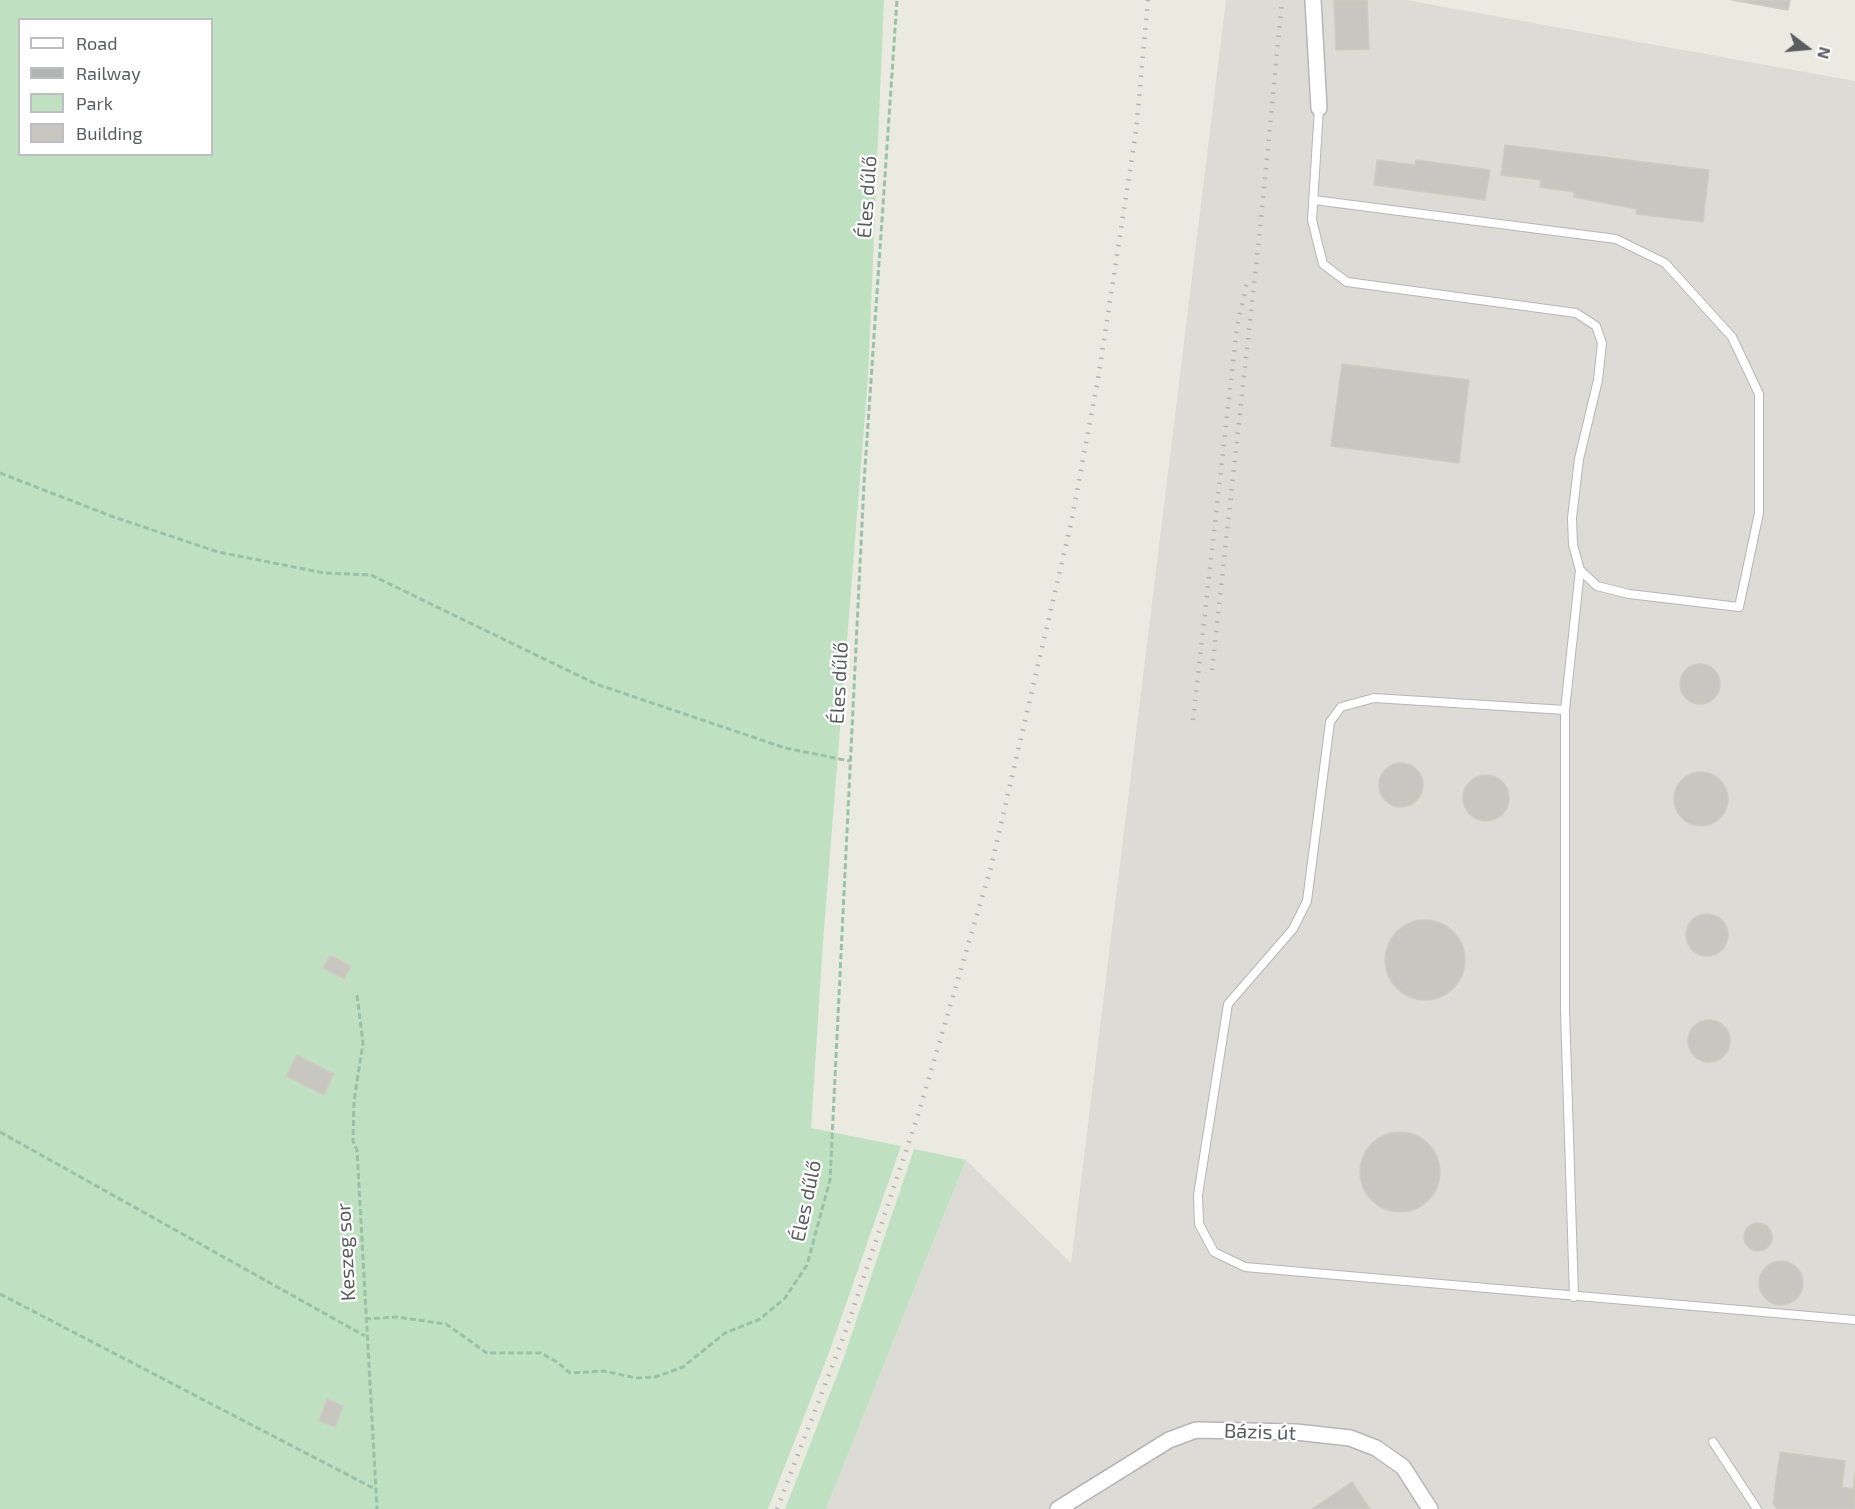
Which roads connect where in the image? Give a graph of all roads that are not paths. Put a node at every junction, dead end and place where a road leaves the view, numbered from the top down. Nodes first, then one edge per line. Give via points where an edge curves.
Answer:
1 (1313, 0) edge
2 (1319, 108) joint
3 (1314, 200) junction
4 (1580, 570) junction
5 (1565, 710) junction
6 (1574, 1297) junction
7 (1855, 1320) edge
8 (1713, 1442) dead end
9 (1081, 1503) edge
10 (1058, 1509) edge
11 (1430, 1509) edge
12 (1757, 1509) edge

1 - 2 street
2 - 3 lane
3 - 4 lane via 1312,220 1323,264 1347,282 1576,313 1596,326 1602,343 1598,380 1579,459 1572,518 1573,545
3 - 4 lane via 1616,239 1665,263 1732,337 1759,394 1759,513 1739,608 1629,594 1597,586
4 - 5 lane
5 - 6 lane via 1565,1010
5 - 6 lane via 1374,698 1341,708 1330,722 1307,901 1293,929 1228,1004 1198,1194 1198,1224 1214,1252 1245,1268
6 - 7 lane
8 - 12 lane
9 - 10 street, Bázis út
9 - 11 street, Bázis út via 1169,1440 1196,1430 1296,1432 1350,1438 1376,1448 1403,1467

